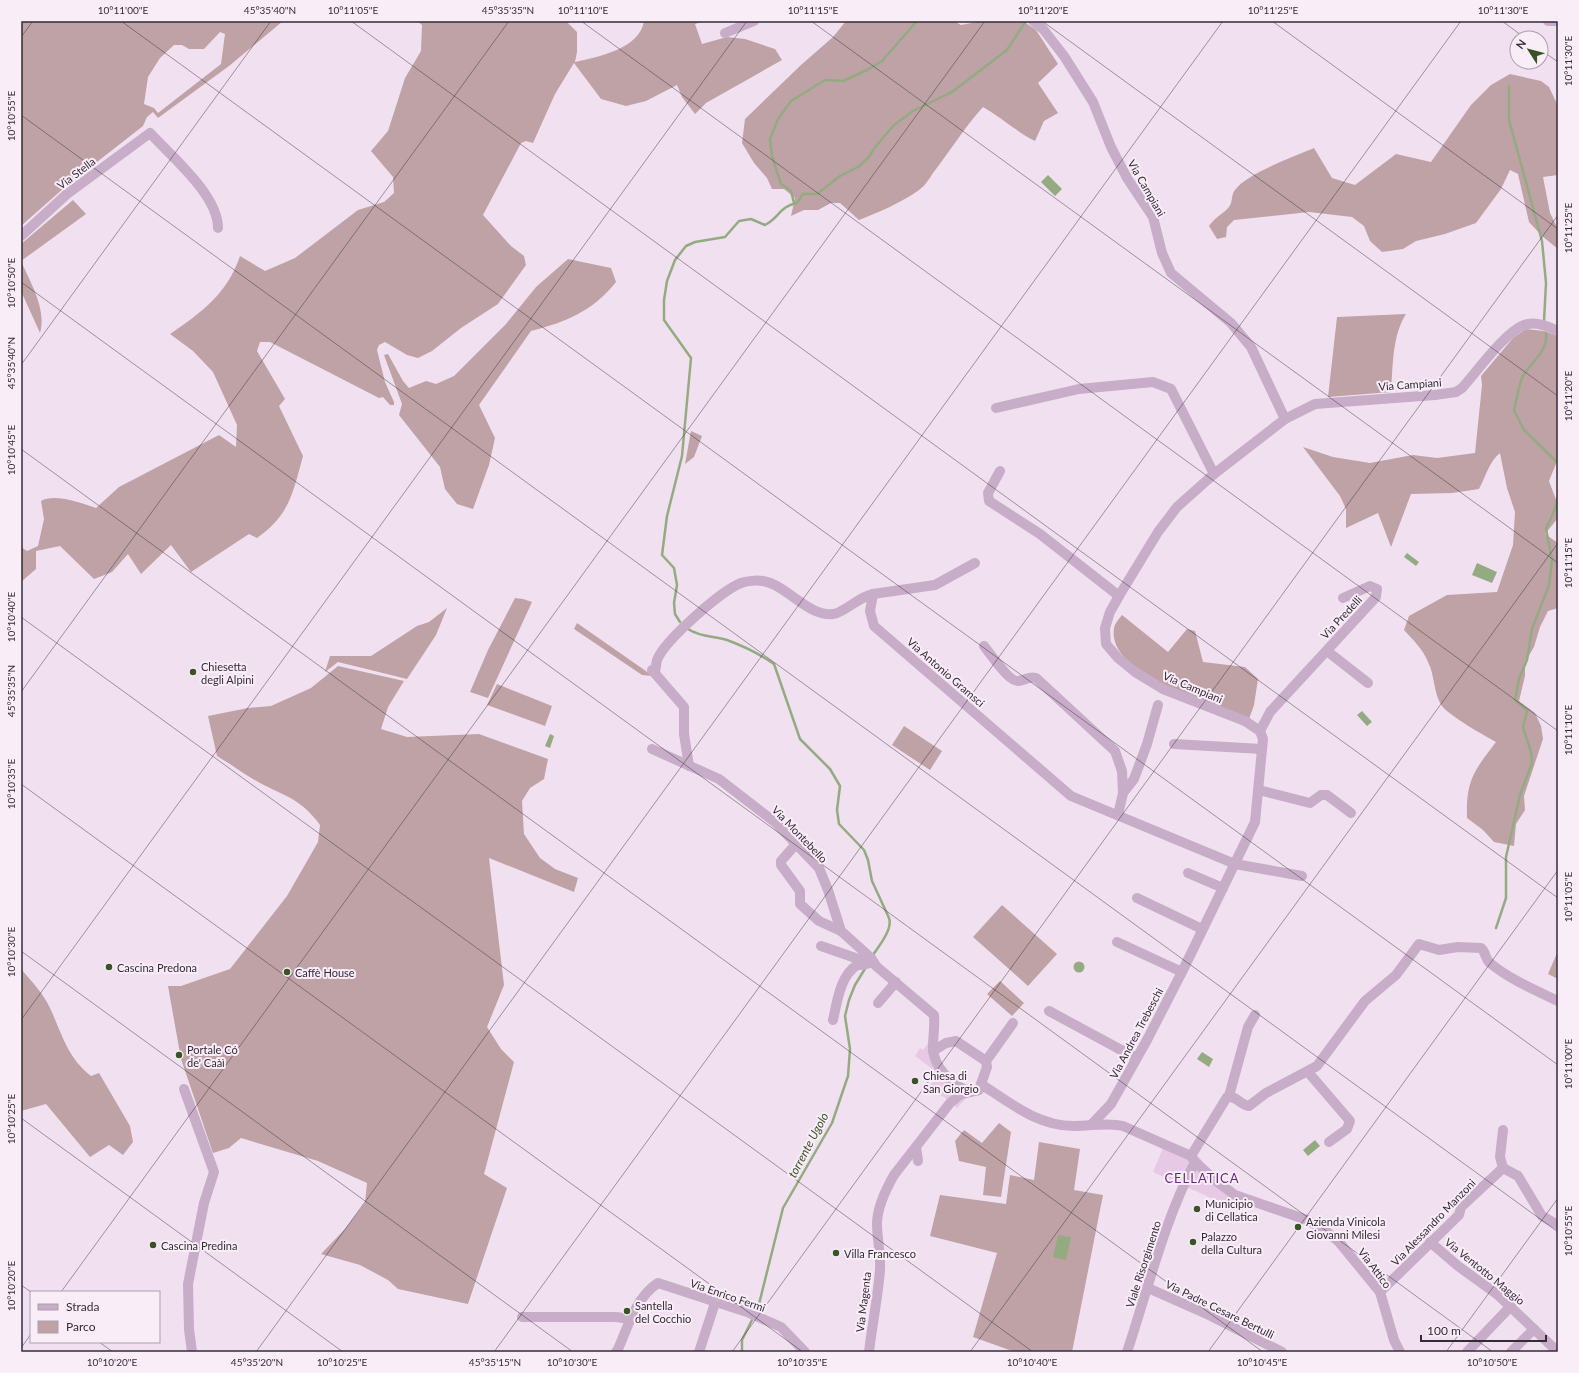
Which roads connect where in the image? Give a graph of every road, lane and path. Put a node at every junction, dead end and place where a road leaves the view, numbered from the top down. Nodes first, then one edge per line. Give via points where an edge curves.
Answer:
1 (754, 21) edge
2 (1033, 21) edge
3 (1548, 21) edge
4 (1558, 21) edge
5 (725, 33) dead end
6 (218, 228) dead end
7 (21, 236) edge
8 (1558, 331) edge
9 (996, 408) dead end
10 (1285, 418) junction
11 (1000, 471) dead end
12 (1214, 474) junction
13 (975, 563) dead end
14 (873, 594) junction
15 (1119, 596) junction
16 (1343, 598) dead end
17 (984, 646) dead end
18 (1327, 651) junction
19 (1368, 683) dead end
20 (1158, 705) dead end
21 (1260, 731) junction
22 (1174, 744) dead end
23 (652, 749) dead end
24 (1262, 749) junction
25 (689, 766) junction
26 (1259, 790) junction
27 (1123, 793) junction
28 (1351, 813) dead end
29 (1118, 815) junction
30 (796, 844) junction
31 (1235, 864) junction
32 (1188, 873) dead end
33 (1302, 876) dead end
34 (1222, 888) junction
35 (1137, 898) dead end
36 (1202, 929) junction
37 (841, 931) junction
38 (1117, 942) dead end
39 (821, 946) dead end
40 (872, 963) junction
41 (1182, 972) junction
42 (896, 982) junction
43 (1558, 1000) edge
44 (878, 1003) dead end
45 (1049, 1011) dead end
46 (1253, 1013) dead end
47 (833, 1020) dead end
48 (1013, 1022) dead end
49 (933, 1051) junction
50 (1136, 1058) junction
51 (986, 1064) junction
52 (1308, 1072) junction
53 (976, 1088) junction
54 (184, 1089) dead end
55 (1229, 1096) junction
56 (1111, 1104) junction
57 (1112, 1123) junction
58 (1092, 1124) junction
59 (1502, 1130) dead end
60 (1329, 1142) dead end
61 (916, 1147) junction
62 (1193, 1156) junction
63 (918, 1161) dead end
64 (1503, 1168) junction
65 (1558, 1225) edge
66 (1430, 1242) junction
67 (1148, 1288) junction
68 (1380, 1292) junction
69 (715, 1303) junction
70 (1510, 1306) junction
71 (522, 1317) dead end
72 (630, 1319) junction
73 (1534, 1329) junction
74 (192, 1352) edge
75 (616, 1352) edge
76 (699, 1352) edge
77 (805, 1352) edge
78 (869, 1352) edge
79 (1127, 1352) edge
80 (1282, 1352) edge
81 (1400, 1352) edge
82 (1467, 1352) edge
83 (1511, 1352) edge
84 (1558, 1352) edge

1 - 5 street
2 - 10 street, Via Campiani via 1043,29 1064,56 1093,102 1127,178 1153,217 1162,253 1171,274 1230,323 1251,347
3 - 4 street
6 - 7 street, Via Stella via 216,214 210,201 150,133 67,194
8 - 10 street, Via Campiani via 1536,323 1518,328 1456,392 1315,404
9 - 12 street via 1062,391 1153,382 1171,389
10 - 12 street, Via Campiani
11 - 15 street via 988,493 989,501 1040,534
12 - 15 street, Via Campiani via 1177,507 1158,532
13 - 14 street via 935,585
14 - 25 street via 834,614 820,613 763,581 742,583 725,593 683,627 658,660 653,671 684,707 684,734
14 - 29 street, Via Antonio Gramsci via 870,611 874,626 1072,796
15 - 21 street, Via Campiani via 1105,628 1106,644 1118,658 1135,672 1164,689 1245,721
16 - 18 street, Via Predelli via 1370,586 1376,589 1377,594
17 - 27 street via 1011,679 1018,681 1031,676 1036,678 1115,750 1122,771
18 - 19 street, Via Predelli
18 - 21 street, Via Predelli via 1270,712
20 - 27 street via 1134,779
21 - 24 street, Via Andrea Trebeschi via 1263,739
22 - 24 street
23 - 25 street, Via Montebello
24 - 26 street, Via Andrea Trebeschi
25 - 30 street, Via Montebello via 719,779 776,823
26 - 28 street via 1310,803 1321,795 1327,796
26 - 31 street, Via Andrea Trebeschi via 1255,822
27 - 29 street
29 - 31 street, Via Antonio Gramsci
30 - 37 street, Via Montebello via 819,868
30 - 37 street via 781,861 781,865 800,891 800,904 819,921
31 - 33 street, Via Antonio Gramsci
31 - 34 street, Via Andrea Trebeschi
32 - 34 street
34 - 36 street, Via Andrea Trebeschi
35 - 36 street
36 - 41 street, Via Andrea Trebeschi
37 - 40 street, Via Montebello
38 - 41 street
39 - 40 street
40 - 42 street, Via Montebello
40 - 47 street via 855,966 840,988
41 - 50 street, Via Andrea Trebeschi
42 - 44 street
42 - 49 street, Via Montebello via 934,1015
43 - 52 street via 1494,967 1487,962 1481,948 1458,947 1439,950 1419,944 1396,975 1365,1001 1324,1059
45 - 50 street
46 - 55 street
48 - 51 street
49 - 51 street via 946,1043 956,1041
49 - 53 street via 949,1080
50 - 56 street, Via Andrea Trebeschi
51 - 53 street
52 - 55 street via 1266,1093 1249,1106
52 - 60 street via 1350,1121 1347,1129
53 - 58 street via 1031,1117 1051,1124
53 - 61 street, Via Magenta via 961,1094 950,1103
54 - 74 street via 214,1172 204,1203 188,1284
55 - 62 street, Viale Risorgimento via 1224,1100
56 - 57 street
56 - 58 street, Via Andrea Trebeschi
57 - 58 street
57 - 62 street, Via Attico
59 - 64 street via 1500,1157
61 - 63 street
61 - 78 street, Via Magenta via 894,1175 880,1206 877,1223 880,1256
62 - 67 street, Viale Risorgimento
62 - 68 street, Via Attico via 1216,1181 1235,1195 1307,1220 1326,1231 1339,1242
64 - 65 street via 1518,1176 1542,1216
64 - 66 street, Via Alessandro Manzoni via 1461,1207 1459,1215
66 - 68 street, Via Alessandro Manzoni
66 - 70 street, Via Ventotto Maggio
67 - 79 street, Viale Risorgimento
67 - 80 street, Via Padre Cesare Bertulli
68 - 81 street, Via Attico
69 - 72 street, Via Enrico Fermi via 658,1283 649,1289
69 - 76 street
69 - 77 street, Via Enrico Fermi via 747,1312 781,1327
70 - 73 street, Via Ventotto Maggio
70 - 82 street
71 - 72 street
72 - 75 street
73 - 83 street
73 - 84 street, Via Ventotto Maggio

